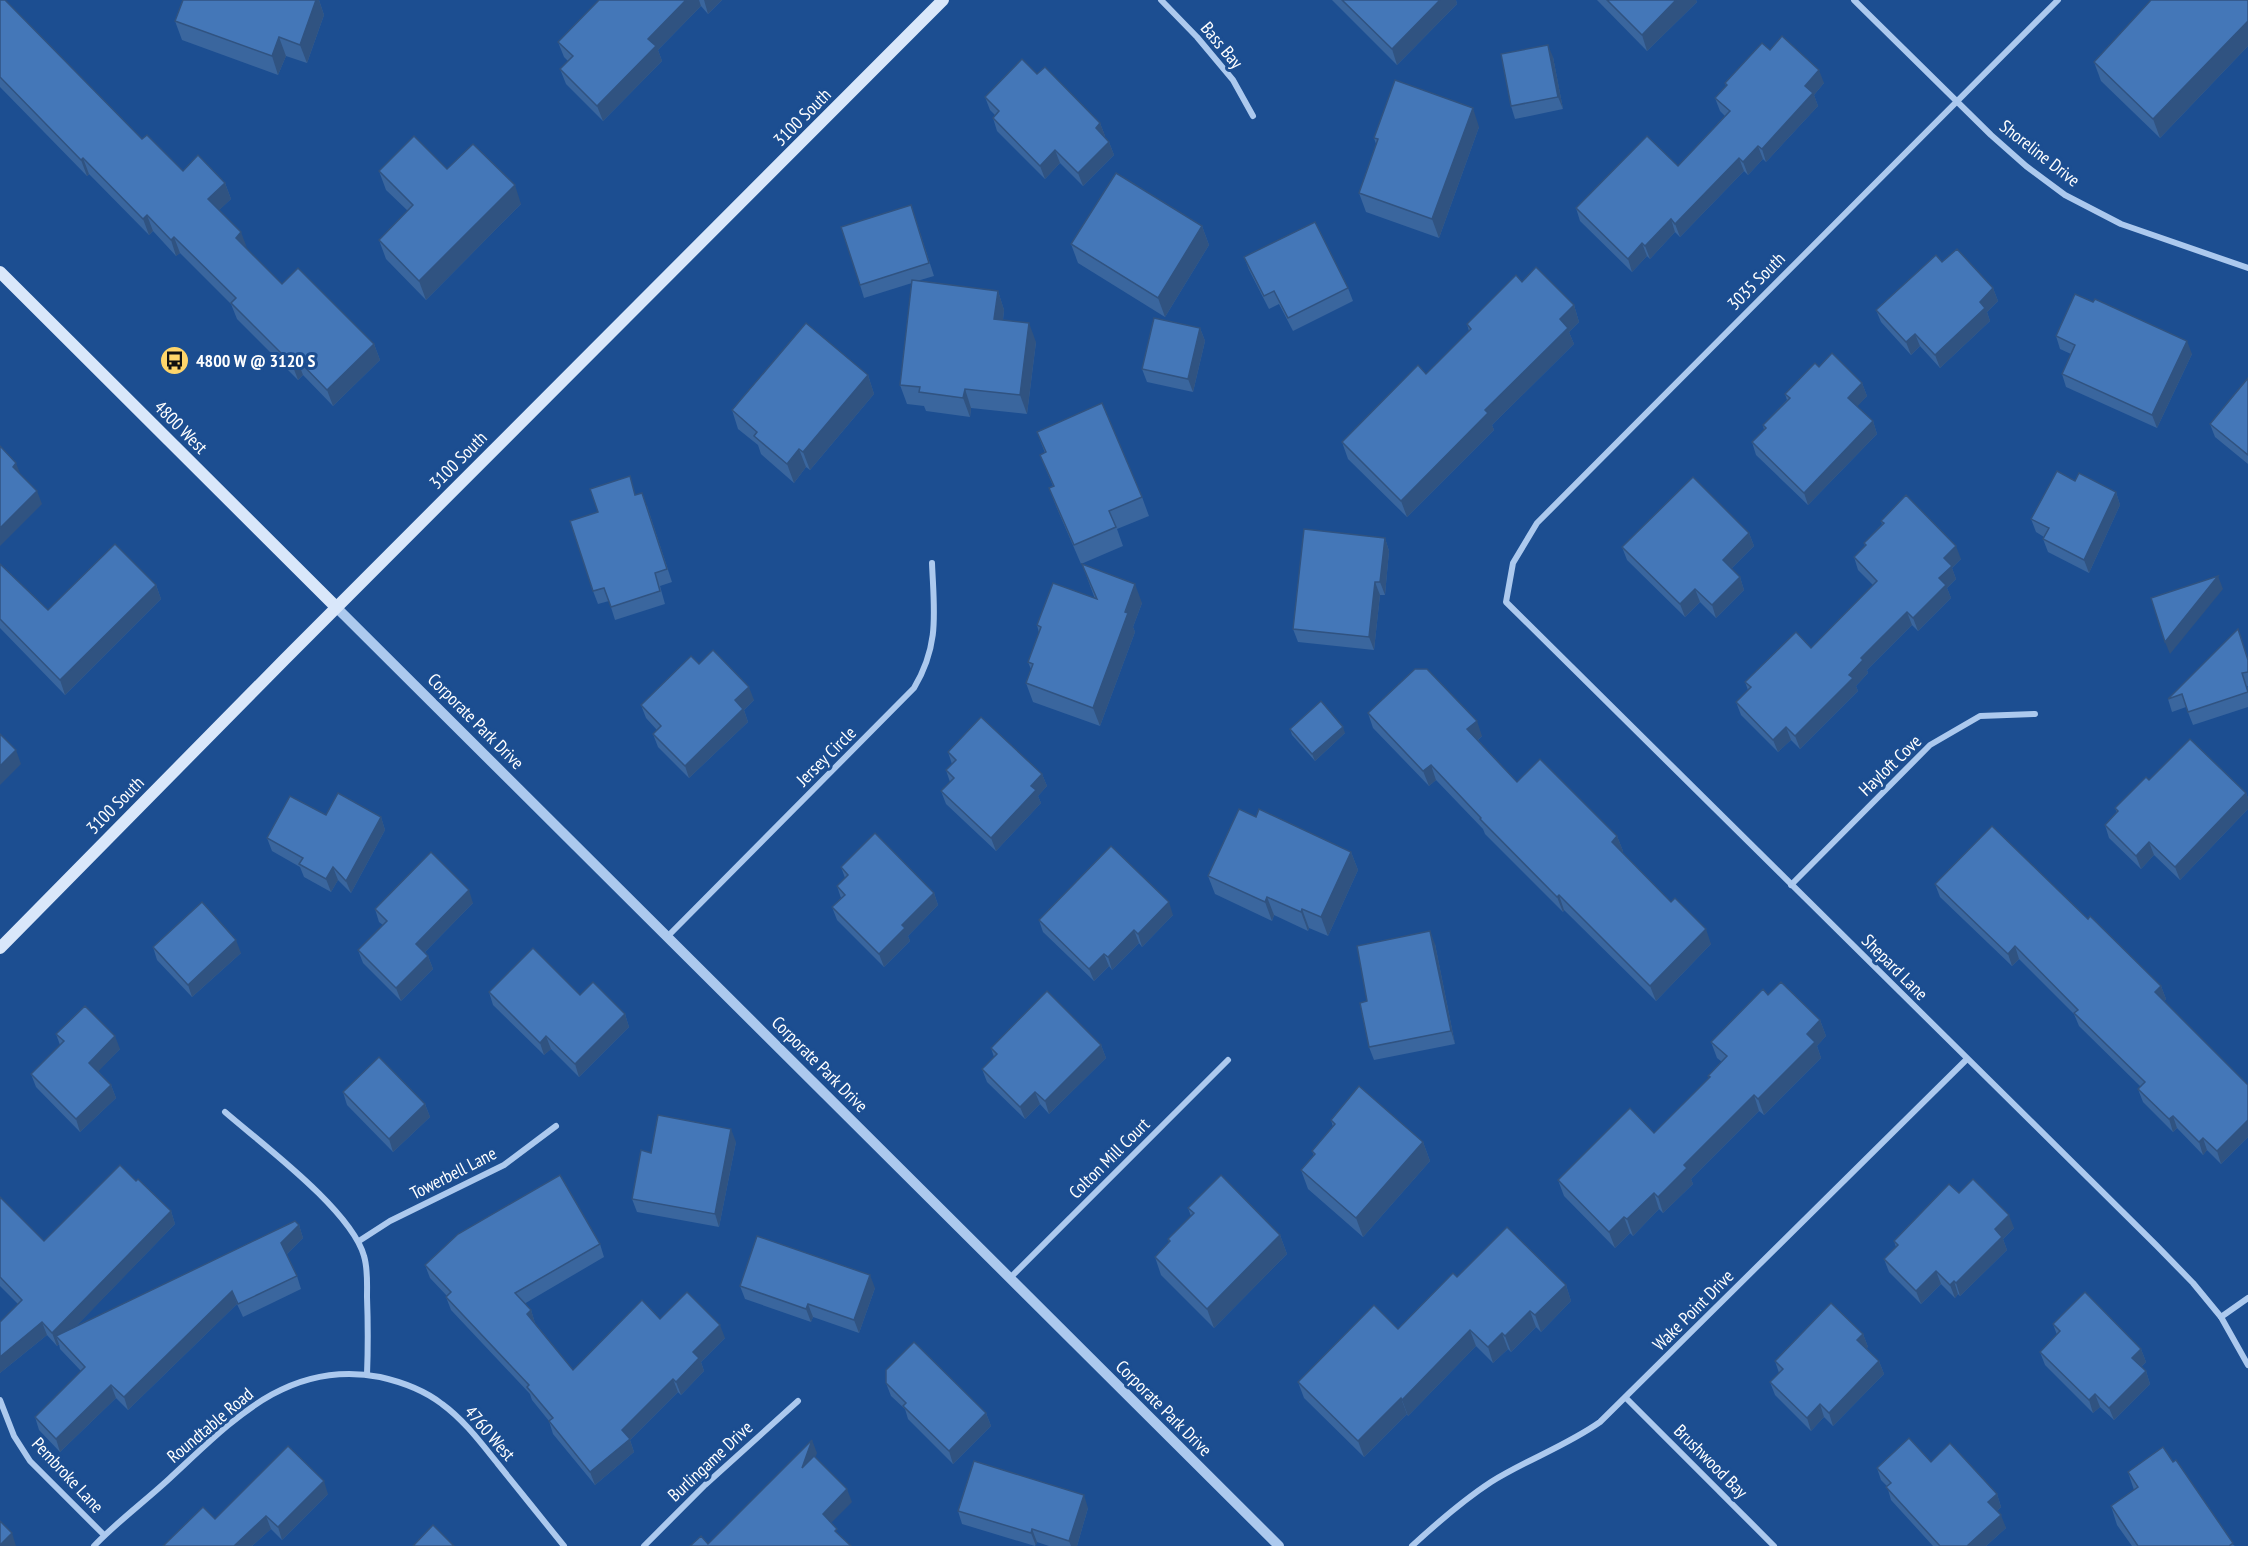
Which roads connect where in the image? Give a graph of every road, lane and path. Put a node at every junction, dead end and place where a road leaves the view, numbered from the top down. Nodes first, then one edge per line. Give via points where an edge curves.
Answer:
1 (943, 0) edge
2 (1161, 0) edge
3 (1854, 0) edge
4 (2058, 0) edge
5 (1957, 102) junction
6 (1253, 116) dead end
7 (2248, 268) edge
8 (0, 272) edge
9 (932, 563) dead end
10 (1506, 602) joint
11 (336, 607) junction
12 (2035, 714) dead end
13 (1791, 885) junction
14 (668, 936) junction
15 (0, 948) edge
16 (1966, 1059) junction
17 (1228, 1060) dead end
18 (225, 1112) dead end
19 (556, 1126) dead end
20 (359, 1241) junction
21 (1010, 1278) junction
22 (2248, 1298) edge
23 (2221, 1317) junction
24 (2248, 1365) edge
25 (368, 1375) junction
26 (1626, 1398) junction
27 (0, 1400) edge
28 (798, 1401) dead end
29 (104, 1535) junction
30 (94, 1546) edge
31 (564, 1546) edge
32 (644, 1546) edge
33 (1279, 1546) edge
34 (1412, 1546) edge
35 (1774, 1546) edge

1 - 11 main road, 3100 South
2 - 6 street, Bass Bay via 1233,80
3 - 5 street, Shoreline Drive
4 - 5 street, 3035 South
5 - 7 street, Shoreline Drive via 2026,166 2065,195 2121,224
5 - 10 street, 3035 South via 1537,523 1513,563
8 - 11 main road, 4800 West
9 - 14 street, Jersey Circle via 932,647 914,688
10 - 13 street, Shepard Lane
11 - 14 street, Corporate Park Drive
11 - 15 main road, 3100 South
12 - 13 street, Hayloft Cove via 1980,716 1930,745
13 - 16 street, Shepard Lane
14 - 21 street, Corporate Park Drive
16 - 23 street, Shepard Lane via 2156,1245
16 - 26 street, Wake Point Drive
17 - 21 street, Colton Mill Court
18 - 20 street via 302,1178
19 - 20 street, Towerbell Lane via 504,1165 390,1221
20 - 25 street via 367,1277
21 - 33 street, Corporate Park Drive
22 - 23 street
23 - 24 street, Shepard Lane
25 - 29 street, Roundtable Road via 324,1375 282,1387 261,1399
25 - 31 street, 4760 West via 399,1382 443,1404 482,1443
26 - 34 street, Wake Point Drive via 1581,1435 1484,1487
26 - 35 street, Brushwood Bay
27 - 29 street, Pembroke Lane via 14,1436 30,1461
28 - 32 street, Burlingame Drive
29 - 30 street, Roundtable Road

